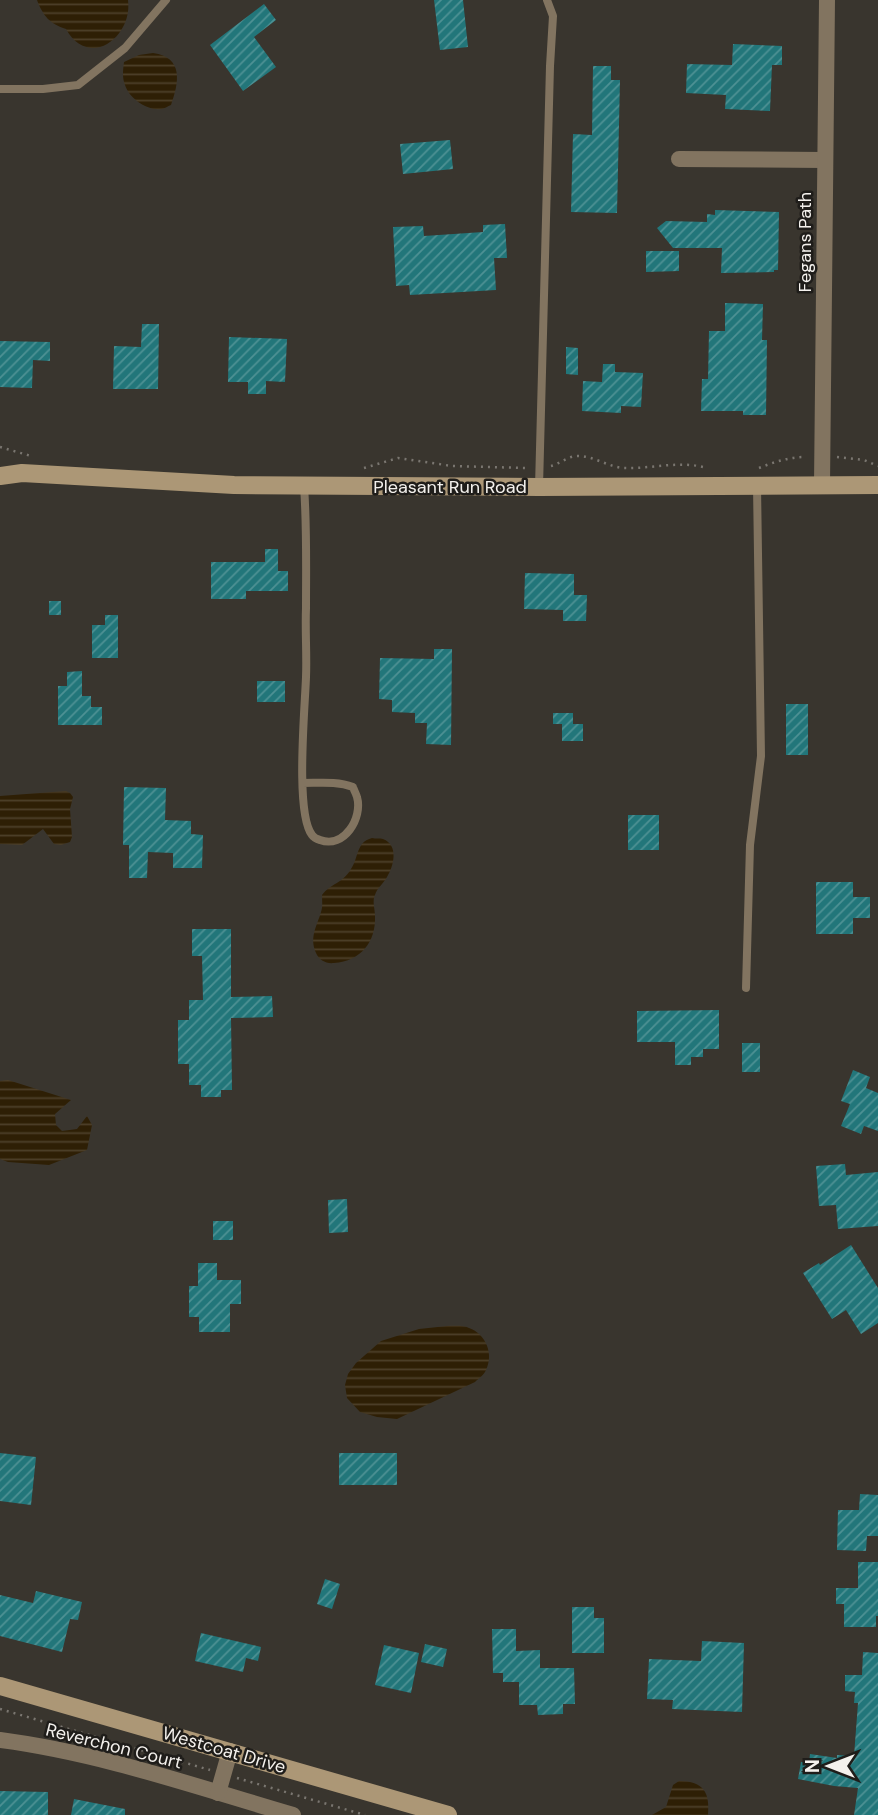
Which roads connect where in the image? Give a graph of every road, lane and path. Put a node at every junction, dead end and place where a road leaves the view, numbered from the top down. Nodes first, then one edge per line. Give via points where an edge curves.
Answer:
1 (166, 0) edge
2 (547, 0) edge
3 (827, 0) edge
4 (0, 89) edge
5 (679, 159) dead end
6 (825, 160) junction
7 (0, 447) edge
8 (32, 457) dead end
9 (822, 457) junction
10 (0, 463) edge
11 (878, 466) edge
12 (539, 468) junction
13 (359, 470) dead end
14 (713, 470) dead end
15 (22, 473) junction
16 (0, 476) edge
17 (758, 477) junction
18 (822, 485) junction
19 (878, 485) edge
20 (304, 486) junction
21 (539, 487) junction
22 (303, 783) junction
23 (746, 988) dead end
24 (0, 1686) edge
25 (0, 1709) edge
26 (0, 1740) edge
27 (230, 1751) junction
28 (211, 1771) dead end
29 (234, 1777) dead end
30 (218, 1793) junction
31 (293, 1815) edge
32 (365, 1815) edge
33 (448, 1815) edge

1 - 4 lane via 125,48 78,85
2 - 12 lane via 553,16
3 - 6 street, Fegans Path
5 - 6 street
6 - 9 street, Fegans Path
7 - 8 path
9 - 11 path via 847,457
9 - 17 path via 795,457
9 - 18 street, Fegans Path
10 - 15 main road, Pleasant Run Road
12 - 13 path via 453,466 398,458
12 - 14 path via 582,456 623,468 692,464
12 - 21 lane
15 - 16 main road, Pleasant Run Road
15 - 20 main road, Pleasant Run Road
17 - 18 main road, Pleasant Run Road
17 - 21 main road, Pleasant Run Road
17 - 23 lane via 761,756 750,845
18 - 19 main road, Pleasant Run Road
20 - 21 main road, Pleasant Run Road
20 - 22 lane
22 - 22 lane via 353,788 358,797 355,820 337,842 313,837 306,824
24 - 27 main road, Westcoat Drive
25 - 28 path
26 - 30 street, Reverchon Court via 71,1752
27 - 30 street
27 - 33 main road, Westcoat Drive
29 - 32 path
30 - 31 street, Reverchon Court

